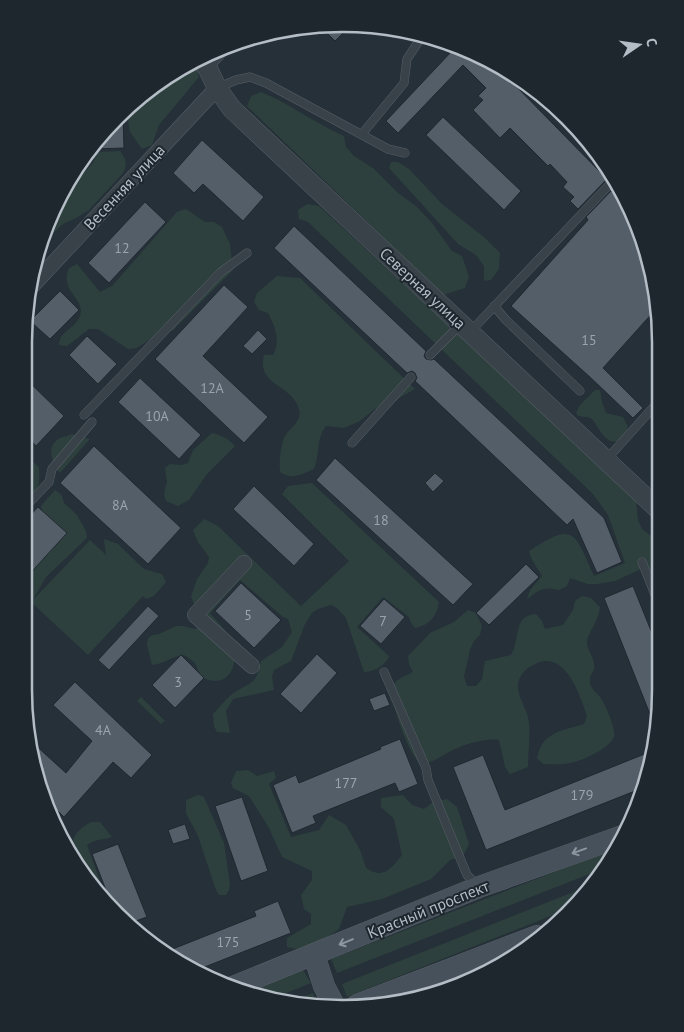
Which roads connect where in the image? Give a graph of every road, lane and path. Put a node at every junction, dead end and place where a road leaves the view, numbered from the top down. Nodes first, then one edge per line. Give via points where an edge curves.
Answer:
1 (418, 42) edge
2 (205, 64) edge
3 (217, 88) junction
4 (362, 134) junction
5 (405, 153) dead end
6 (609, 185) dead end
7 (248, 253) dead end
8 (39, 279) edge
9 (494, 306) junction
10 (465, 328) junction
11 (430, 355) dead end
12 (411, 377) dead end
13 (580, 391) dead end
14 (652, 410) edge
15 (84, 415) dead end
16 (92, 422) dead end
17 (352, 443) dead end
18 (606, 460) junction
19 (33, 499) edge
20 (652, 503) edge
21 (642, 562) dead end
22 (244, 563) dead end
23 (652, 587) edge
24 (252, 666) dead end
25 (384, 672) dead end
26 (614, 838) edge
27 (479, 888) junction
28 (521, 942) edge
29 (314, 955) junction
30 (243, 983) edge
31 (376, 998) edge
32 (331, 999) edge

1 - 4 lane via 407,59 404,82
2 - 3 street, Северная улица
3 - 4 lane via 250,77
3 - 8 street, Весенняя улица
3 - 10 street, Северная улица via 232,109
4 - 5 lane via 388,149
6 - 9 lane
7 - 15 lane via 221,272
9 - 10 lane
9 - 13 lane
10 - 11 lane
10 - 18 street, Северная улица
12 - 17 lane
14 - 18 lane
16 - 19 lane via 52,469 49,482
18 - 20 street, Северная улица
21 - 23 lane
22 - 24 street via 196,615
25 - 27 lane via 426,768 467,875
26 -> 27 main road, Красный проспект
27 -> 29 main road, Красный проспект
28 - 31 main road
29 - 30 main road, Красный проспект
29 - 32 main road

